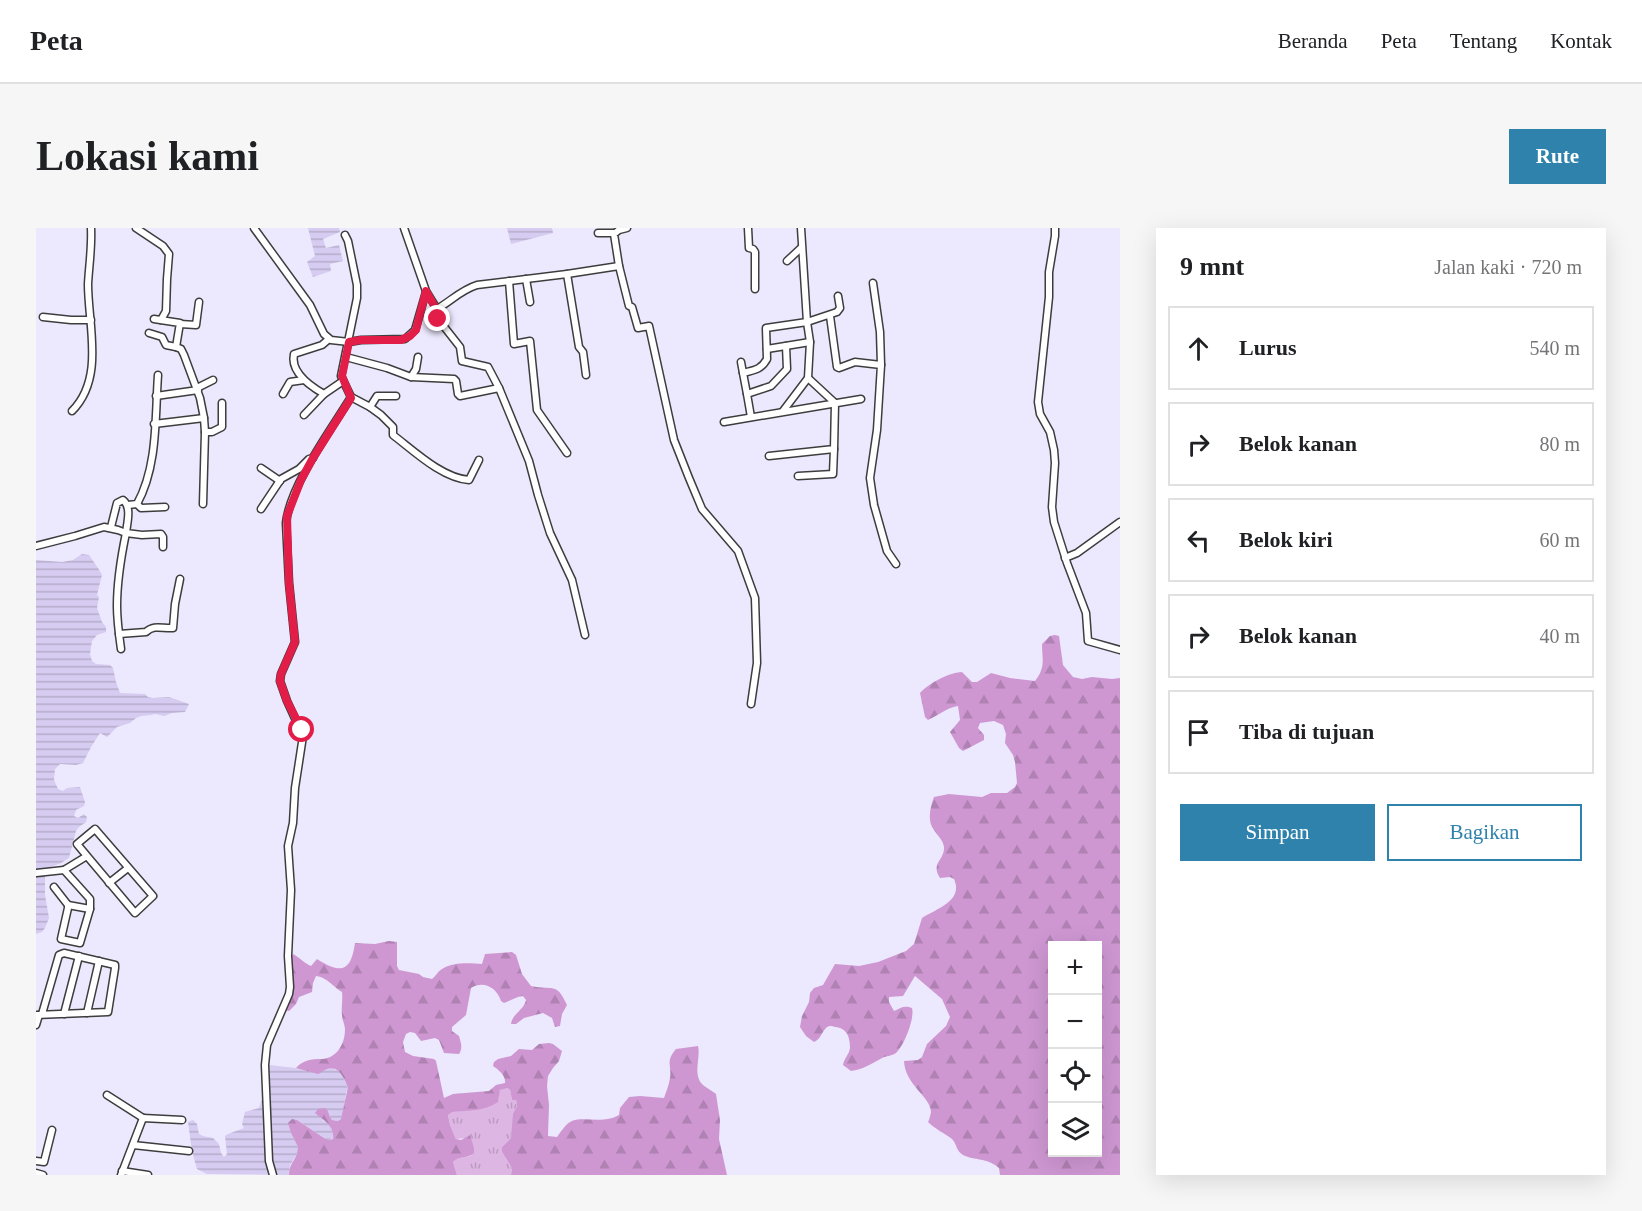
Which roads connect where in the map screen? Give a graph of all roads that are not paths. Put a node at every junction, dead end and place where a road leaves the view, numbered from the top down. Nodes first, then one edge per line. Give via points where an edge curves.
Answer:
1 (91, 228) edge
2 (136, 228) edge
3 (254, 228) edge
4 (404, 228) edge
5 (627, 228) edge
6 (748, 228) edge
7 (801, 228) edge
8 (1055, 228) edge
9 (598, 233) dead end
10 (614, 233) junction
11 (345, 235) dead end
12 (801, 248) junction
13 (787, 261) dead end
14 (619, 266) junction
15 (567, 274) junction
16 (526, 279) junction
17 (509, 282) junction
18 (873, 283) dead end
19 (756, 289) dead end
20 (426, 291) junction
21 (838, 296) dead end
22 (199, 302) dead end
23 (530, 302) dead end
24 (436, 309) junction
25 (830, 316) junction
26 (44, 317) dead end
27 (91, 320) junction
28 (807, 322) junction
29 (180, 324) junction
30 (149, 333) dead end
31 (328, 339) junction
32 (349, 342) junction
33 (810, 342) junction
34 (786, 346) junction
35 (176, 347) junction
36 (767, 349) junction
37 (346, 357) junction
38 (418, 357) dead end
39 (741, 362) dead end
40 (881, 365) junction
41 (743, 373) junction
42 (158, 375) dead end
43 (586, 375) dead end
44 (411, 377) junction
45 (808, 378) junction
46 (213, 380) dead end
47 (303, 380) junction
48 (343, 381) junction
49 (500, 388) junction
50 (197, 389) junction
51 (283, 394) dead end
52 (324, 394) junction
53 (747, 394) junction
54 (156, 396) junction
55 (396, 396) dead end
56 (351, 398) junction
57 (861, 399) dead end
58 (222, 403) dead end
59 (835, 403) junction
60 (370, 407) junction
61 (72, 411) dead end
62 (783, 411) junction
63 (304, 416) dead end
64 (751, 417) junction
65 (204, 418) junction
66 (724, 422) dead end
67 (154, 424) junction
68 (205, 432) junction
69 (834, 449) junction
70 (567, 453) dead end
71 (769, 456) dead end
72 (313, 458) junction
73 (479, 460) dead end
74 (261, 468) dead end
75 (798, 476) dead end
76 (280, 481) junction
77 (137, 504) junction
78 (203, 504) dead end
79 (128, 505) junction
80 (165, 507) dead end
81 (261, 509) dead end
82 (1120, 522) edge
83 (111, 528) junction
84 (126, 533) junction
85 (36, 546) edge
86 (163, 547) dead end
87 (1065, 558) junction
88 (896, 564) dead end
89 (180, 579) dead end
90 (119, 634) junction
91 (585, 635) dead end
92 (121, 649) dead end
93 (1120, 650) edge
94 (751, 704) dead end
95 (87, 856) junction
96 (128, 868) junction
97 (64, 870) junction
98 (36, 873) edge
99 (109, 883) junction
100 (54, 887) dead end
101 (68, 905) junction
102 (90, 909) junction
103 (78, 956) junction
104 (99, 961) junction
105 (87, 1013) junction
106 (64, 1014) junction
107 (39, 1015) edge
108 (36, 1025) edge
109 (107, 1095) dead end
110 (142, 1118) junction
111 (182, 1120) dead end
112 (52, 1130) dead end
113 (133, 1145) junction
114 (189, 1151) dead end
115 (36, 1161) edge
116 (36, 1173) edge
117 (121, 1173) edge
118 (43, 1175) edge
119 (148, 1175) edge
120 (273, 1175) edge

1 - 27 street
2 - 29 street via 169,254 166,312 157,320
3 - 31 street via 310,305
4 - 20 street
5 - 10 street
6 - 19 street via 749,248 756,252
7 - 12 street
8 - 87 street via 1038,402 1054,450 1052,507
9 - 10 street
10 - 14 street
11 - 32 street via 357,285
12 - 13 street
12 - 28 street
14 - 15 street
14 - 94 street via 638,328 649,326 674,440 689,478 703,510 738,551 754,594 757,663
15 - 16 street
15 - 43 street
16 - 17 street
16 - 23 street
17 - 24 street via 468,287
17 - 70 street via 514,344 530,341 537,410
18 - 40 street
20 - 24 street
20 - 32 street via 416,330 410,336 401,340
21 - 25 street via 840,308
22 - 29 street via 196,326
24 - 49 street via 438,319 460,347 462,362 488,367
25 - 28 street
25 - 40 street via 837,367 855,362
26 - 27 street
27 - 61 street via 88,382
28 - 33 street
28 - 36 street via 767,327
29 - 35 street
30 - 35 street
31 - 32 street
31 - 47 street via 293,355
32 - 37 street
33 - 34 street
33 - 45 street
34 - 36 street
34 - 53 street via 787,369 768,388
35 - 50 street via 182,351
36 - 41 street via 762,367
37 - 44 street
37 - 48 street
38 - 44 street
39 - 41 street
40 - 88 street via 878,430 870,478 887,551
41 - 53 street
42 - 54 street
44 - 49 street via 454,379 460,396
45 - 59 street
45 - 62 street
46 - 50 street
47 - 51 street via 290,381
47 - 52 street
48 - 52 street
48 - 56 street
49 - 91 street via 529,461 550,534 572,579
50 - 54 street
50 - 65 street
52 - 63 street
53 - 64 street
54 - 67 street
55 - 60 street via 377,396
56 - 60 street
56 - 72 street
57 - 59 street
58 - 68 street via 222,427
59 - 62 street
59 - 69 street
60 - 73 street via 393,427 393,435 450,475 469,480
62 - 64 street
64 - 66 street
65 - 67 street
65 - 68 street
67 - 77 street via 147,482
68 - 78 street
69 - 71 street
69 - 75 street via 833,474
72 - 76 street
72 - 120 street via 286,523 295,642 280,681 303,736 288,846 290,987 267,1045 265,1065
74 - 76 street
76 - 81 street
77 - 79 street
77 - 80 street via 141,508
79 - 83 street via 123,500 117,503
79 - 84 street
82 - 87 street
83 - 84 street
83 - 85 street
84 - 86 street via 161,534
84 - 90 street via 117,590
87 - 93 street via 1086,613 1088,642
89 - 90 street via 173,628 154,627 146,632
90 - 92 street
95 - 96 street via 77,844 95,829
95 - 97 street
95 - 99 street
96 - 99 street
96 - 99 street via 153,896 135,913
97 - 98 street
97 - 102 street via 90,899
100 - 101 street
101 - 102 street
101 - 102 street via 61,939 79,944
103 - 104 street
103 - 106 street
103 - 107 street via 58,955
104 - 105 street
104 - 105 street via 116,968 108,1012
105 - 106 street
106 - 107 street
107 - 108 street
109 - 110 street
110 - 111 street
110 - 113 street
112 - 115 street via 44,1162
113 - 114 street
113 - 117 street
116 - 118 street
117 - 119 street

